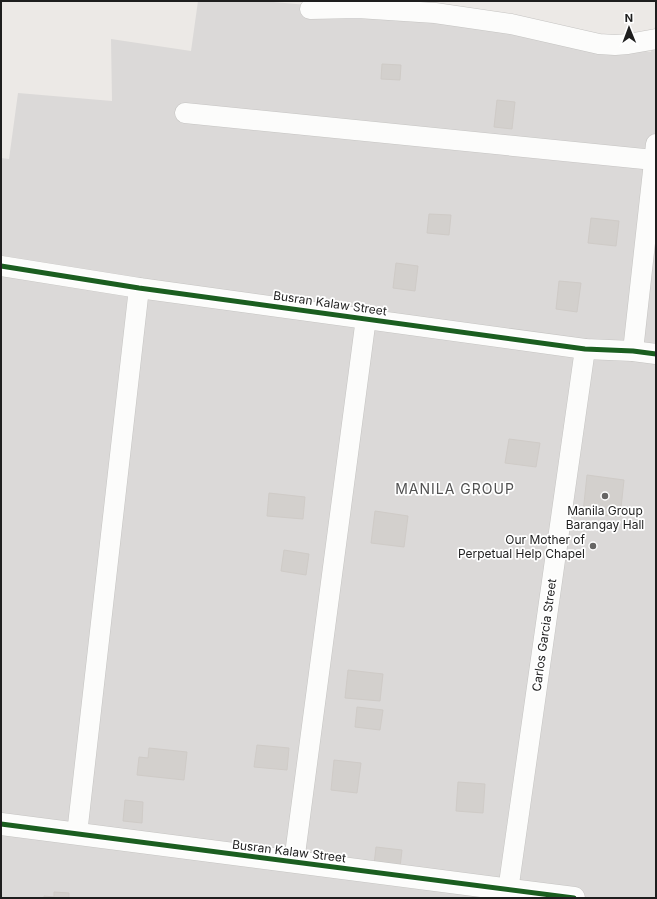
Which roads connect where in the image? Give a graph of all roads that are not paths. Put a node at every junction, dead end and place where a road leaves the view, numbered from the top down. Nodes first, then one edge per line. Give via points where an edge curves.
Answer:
1 (310, 9) dead end
2 (656, 39) edge
3 (185, 113) dead end
4 (655, 152) edge
5 (1, 266) edge
6 (139, 288) junction
7 (366, 318) junction
8 (586, 349) junction
9 (633, 351) junction
10 (656, 354) edge
11 (1, 824) edge
12 (77, 834) junction
13 (294, 862) junction
14 (507, 894) edge
15 (574, 898) edge

1 - 2 street via 380,9 435,13 510,24 599,44 622,45
3 - 4 street
4 - 9 street
5 - 6 street, Busran Kalaw Street
6 - 7 street, Busran Kalaw Street
6 - 12 street
7 - 8 street, Busran Kalaw Street
7 - 13 street
8 - 9 street, Busran Kalaw Street
8 - 14 street, Carlos Garcia Street
9 - 10 street, Busran Kalaw Street
11 - 12 street, Busran Kalaw Street
12 - 13 street, Busran Kalaw Street
13 - 14 street, Busran Kalaw Street
14 - 15 street, Busran Kalaw Street

